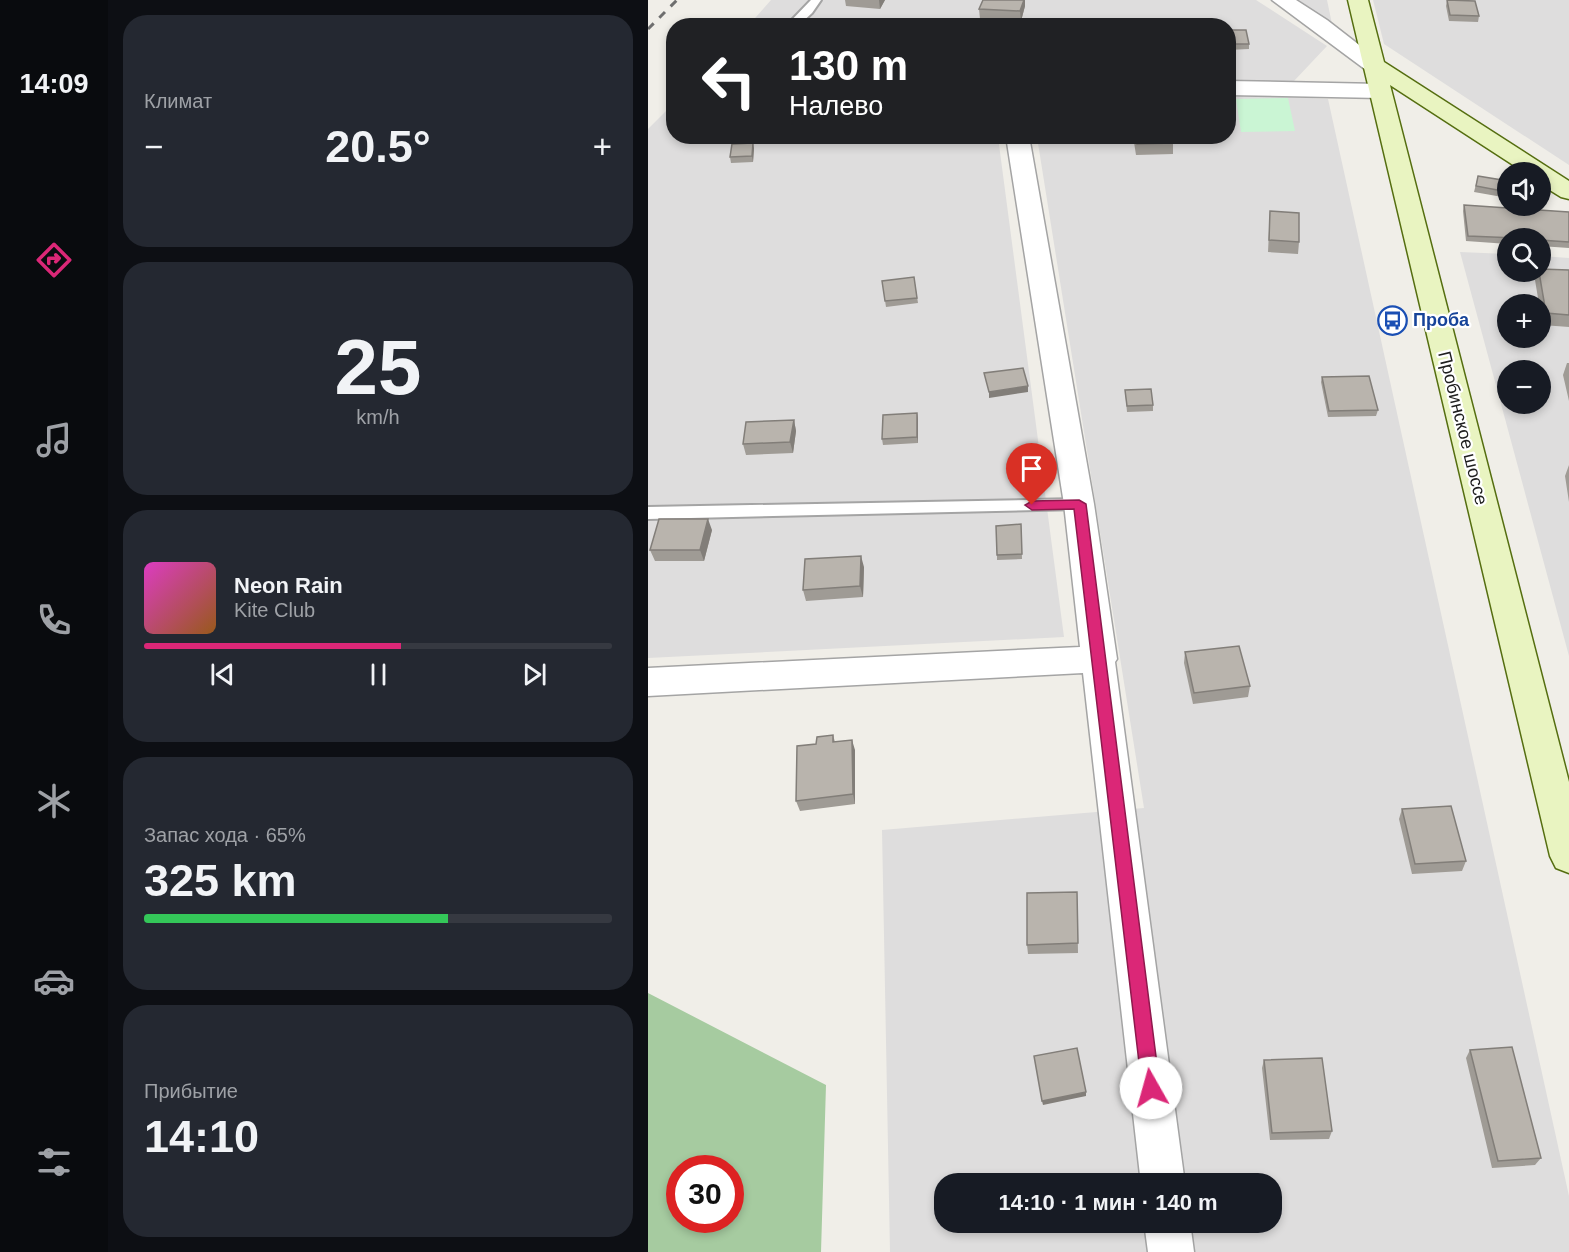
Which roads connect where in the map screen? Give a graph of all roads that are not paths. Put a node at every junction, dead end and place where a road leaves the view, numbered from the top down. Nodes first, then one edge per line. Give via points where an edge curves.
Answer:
1 (816, 0) edge
2 (1282, 0) edge
3 (1358, 0) edge
4 (800, 18) edge
5 (1377, 78) junction
6 (1236, 87) edge
7 (1018, 144) edge
8 (1521, 162) edge
9 (1551, 180) edge
10 (1569, 192) edge
11 (1079, 504) junction
12 (648, 513) edge
13 (1100, 659) junction
14 (648, 682) edge
15 (1569, 856) edge
16 (1161, 1173) edge
17 (1168, 1233) edge
18 (1171, 1252) edge

1 - 4 lane
2 - 5 street via 1320,24
3 - 5 main road, Пробинское шоссе
5 - 6 street
5 - 8 main road
5 - 15 main road, Пробинское шоссе
7 - 11 street
9 - 10 main road
11 - 12 lane
11 - 13 street
13 - 14 street
13 - 16 street
17 - 18 street

